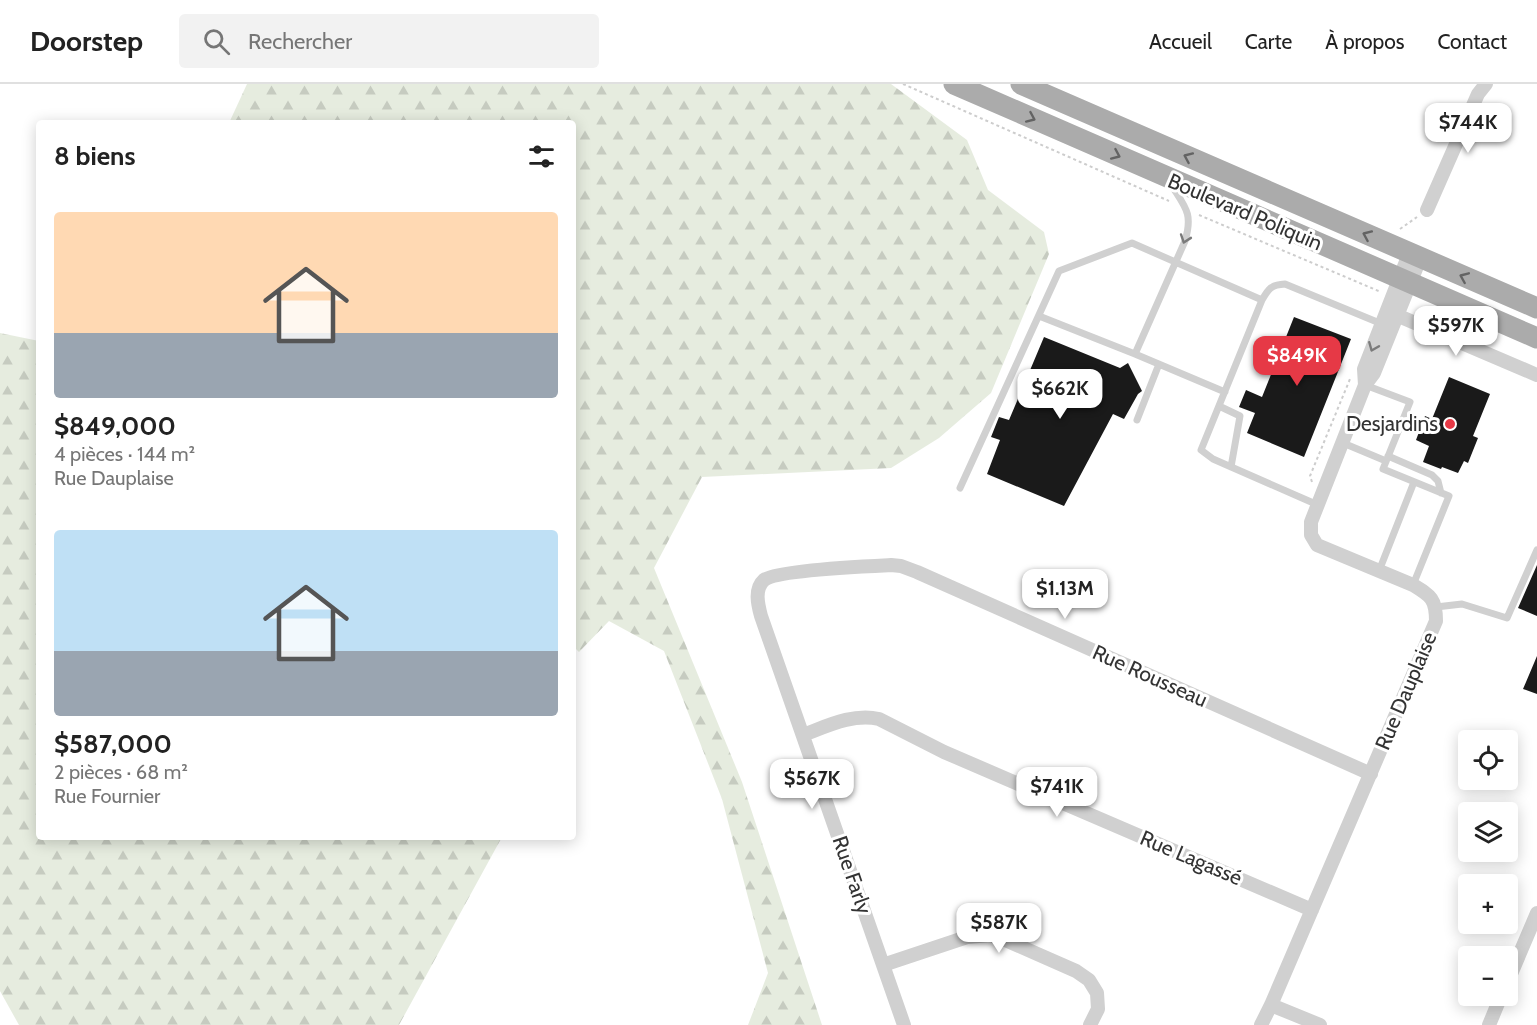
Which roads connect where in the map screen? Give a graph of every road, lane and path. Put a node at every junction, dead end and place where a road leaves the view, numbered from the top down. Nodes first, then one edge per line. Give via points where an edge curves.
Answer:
1 (903, 84) edge
2 (954, 84) edge
3 (1021, 84) edge
4 (1486, 84) edge
5 (1167, 178) junction
6 (1187, 209) junction
7 (1427, 210) joint
8 (1398, 230) dead end
9 (1415, 256) junction
10 (1176, 263) junction
11 (1405, 280) junction
12 (1262, 300) junction
13 (1537, 308) edge
14 (1393, 313) junction
15 (1039, 316) junction
16 (1378, 322) junction
17 (1537, 338) edge
18 (1135, 354) junction
19 (1159, 364) junction
20 (1353, 373) dead end
21 (1537, 375) edge
22 (1365, 385) junction
23 (1225, 392) junction
24 (1220, 406) junction
25 (1137, 420) dead end
26 (1342, 443) junction
27 (1387, 458) junction
28 (1231, 467) junction
29 (1414, 482) junction
30 (960, 488) dead end
31 (1440, 493) junction
32 (1318, 505) junction
33 (1537, 550) edge
34 (1379, 571) junction
35 (1413, 585) junction
36 (758, 588) joint
37 (1436, 607) junction
38 (803, 735) junction
39 (1371, 774) junction
40 (1312, 910) junction
41 (1537, 913) edge
42 (1518, 958) edge
43 (883, 965) junction
44 (1271, 1005) junction
45 (1497, 1006) edge
46 (904, 1025) edge
47 (1090, 1025) edge
48 (1261, 1025) edge
49 (1320, 1025) edge
50 (1489, 1025) edge

1 - 6 path, Boulevard Poliquin
2 -> 5 main road, Boulevard Poliquin
9 -> 3 main road, Boulevard Poliquin
4 - 7 street via 1478,94
5 - 6 lane
5 - 11 main road, Boulevard Poliquin
6 -> 10 lane via 1189,230
6 - 16 path, Boulevard Poliquin via 1381,292
7 - 8 path
9 - 11 street, Rue Dauplaise
13 -> 9 main road, Boulevard Poliquin
10 - 12 lane
10 - 15 lane via 1132,243 1059,270
10 - 18 lane
11 - 14 street, Rue Dauplaise
11 - 17 main road, Boulevard Poliquin
12 - 16 lane via 1268,290 1285,284
12 - 23 lane
14 - 16 street, Rue Dauplaise
14 - 21 street
14 - 22 street, Rue Dauplaise via 1374,373
15 - 18 lane
15 - 30 lane
16 -> 22 street, Rue Dauplaise via 1364,369
18 - 19 lane
19 - 23 lane
19 - 25 lane
20 - 32 path via 1310,476
22 - 26 street, Rue Dauplaise
22 - 27 lane via 1410,402
23 - 24 lane
24 - 28 lane via 1240,416
24 - 28 lane via 1201,450
26 - 27 lane
26 - 32 street, Rue Dauplaise
27 - 29 lane via 1383,469
27 - 31 lane via 1432,475
28 - 32 lane
29 - 31 lane
29 - 34 lane
31 - 35 lane via 1449,496
32 - 34 street, Rue Dauplaise via 1311,522 1311,535 1317,546
33 - 37 lane via 1507,618 1462,604
34 - 35 street, Rue Dauplaise
35 - 37 street, Rue Dauplaise via 1427,594
36 - 38 street, Rue Farly via 758,607
36 - 39 street, Rue Rousseau via 764,580 781,574 901,566
37 - 39 street, Rue Dauplaise via 1436,621
38 - 40 street, Rue Lagassé via 851,719 879,719 944,752
38 - 43 street, Rue Farly
39 - 40 street, Rue Dauplaise
40 - 44 street, Rue Dauplaise
41 - 42 street
43 - 46 street, Rue Farly
43 - 47 street via 967,937 991,935 1089,980 1097,993 1098,1009
44 - 48 street, Rue Dauplaise
44 - 49 street
45 - 50 street

